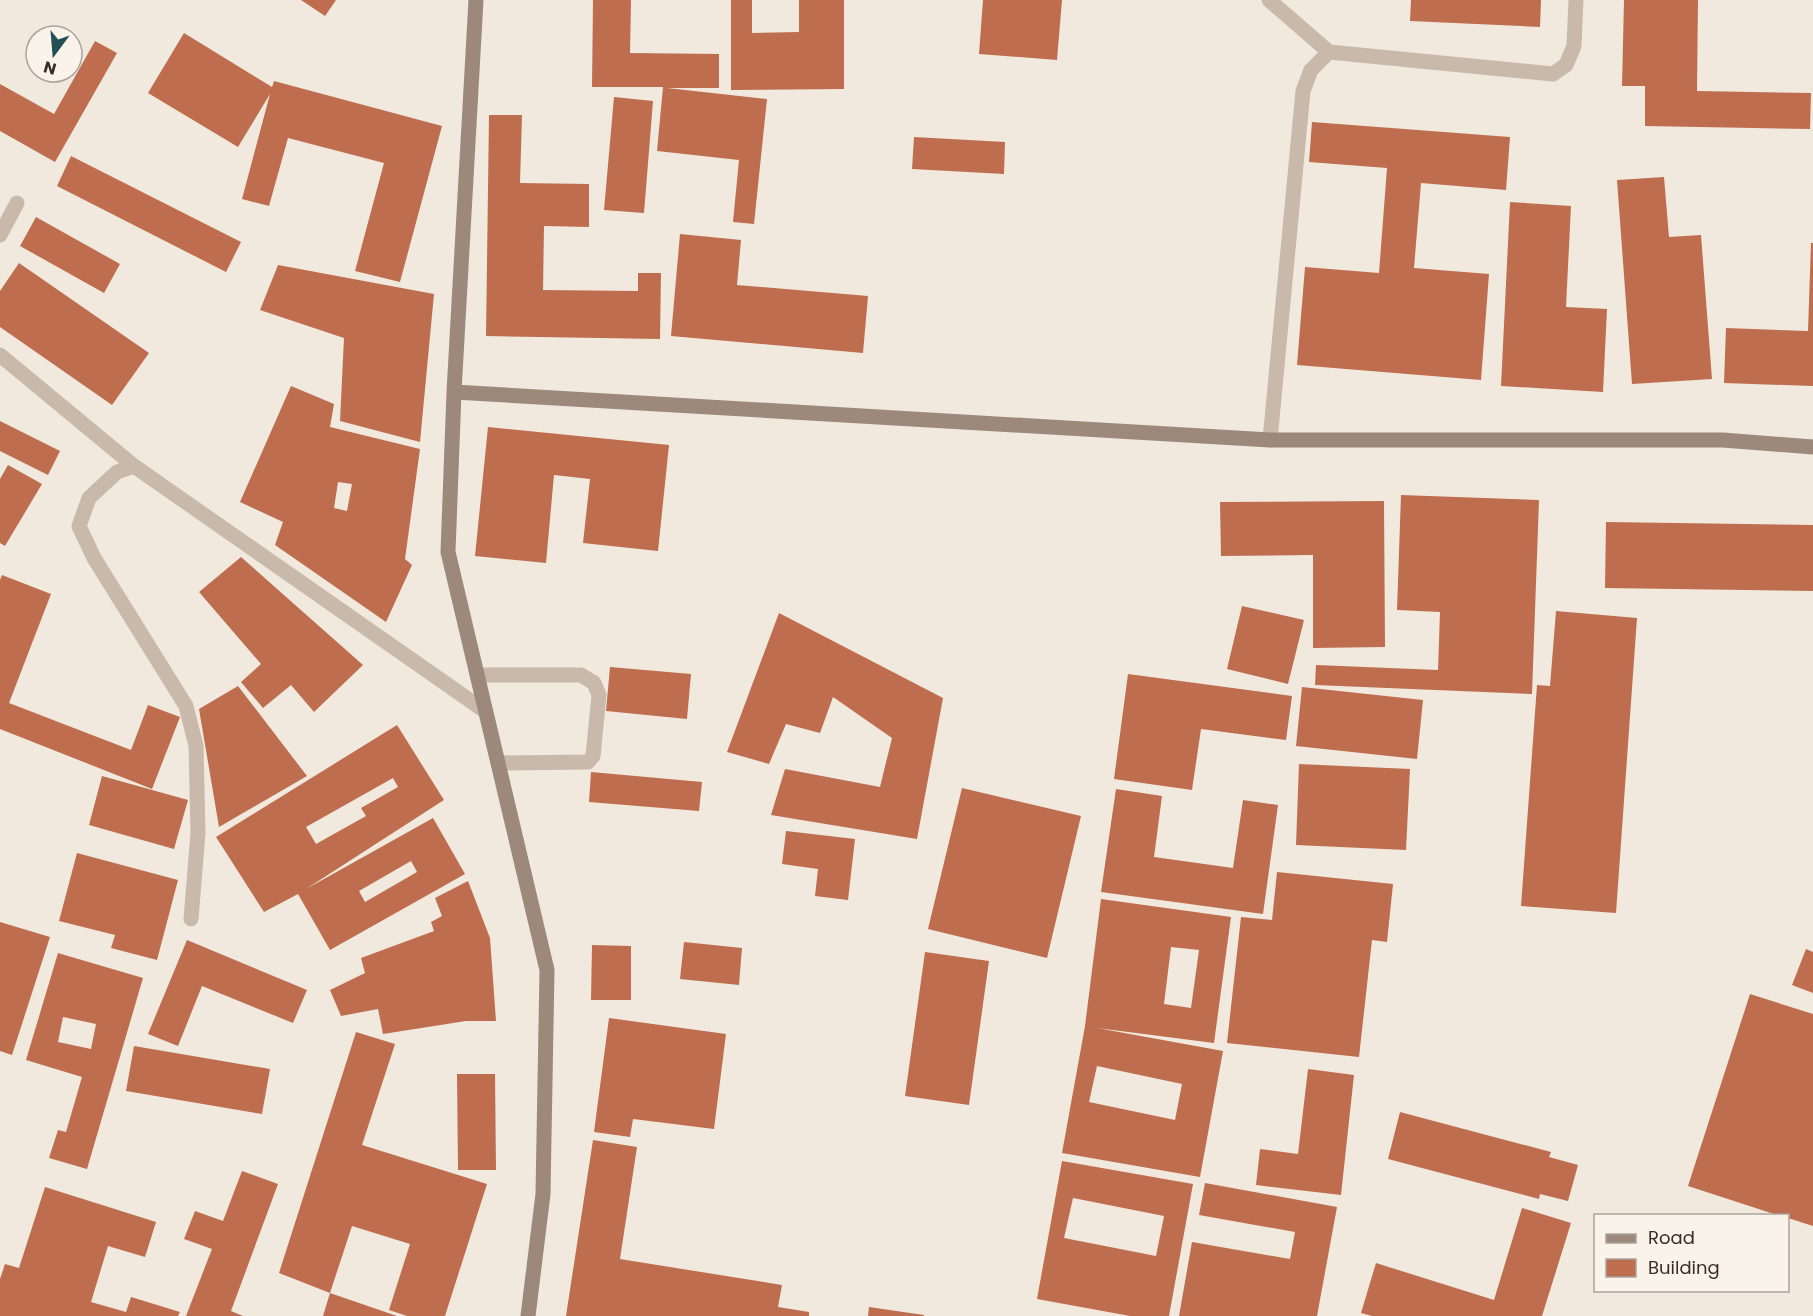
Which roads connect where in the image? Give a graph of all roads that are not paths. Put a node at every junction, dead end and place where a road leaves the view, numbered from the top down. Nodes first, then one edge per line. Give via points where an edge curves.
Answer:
1 (476, 0) edge
2 (1269, 0) edge
3 (1576, 0) edge
4 (1329, 52) junction
5 (17, 203) dead end
6 (0, 235) edge
7 (0, 355) edge
8 (454, 392) junction
9 (1270, 440) junction
10 (1813, 447) edge
11 (134, 466) junction
12 (477, 675) junction
13 (486, 711) junction
14 (498, 763) junction
15 (191, 919) dead end
16 (528, 1316) edge

1 - 8 street
2 - 4 street
3 - 4 street via 1574,46 1566,65 1553,74
4 - 9 street via 1311,70 1303,91
5 - 6 street
7 - 11 street
8 - 9 street
8 - 12 street via 448,552
9 - 10 street via 1723,440
11 - 13 street
11 - 15 street via 117,472 89,498 79,526 94,558 186,706 196,746 198,833
12 - 13 street
12 - 14 street via 581,675 594,683 599,695 593,756 588,762
13 - 14 street
14 - 16 street via 547,970 543,1194

